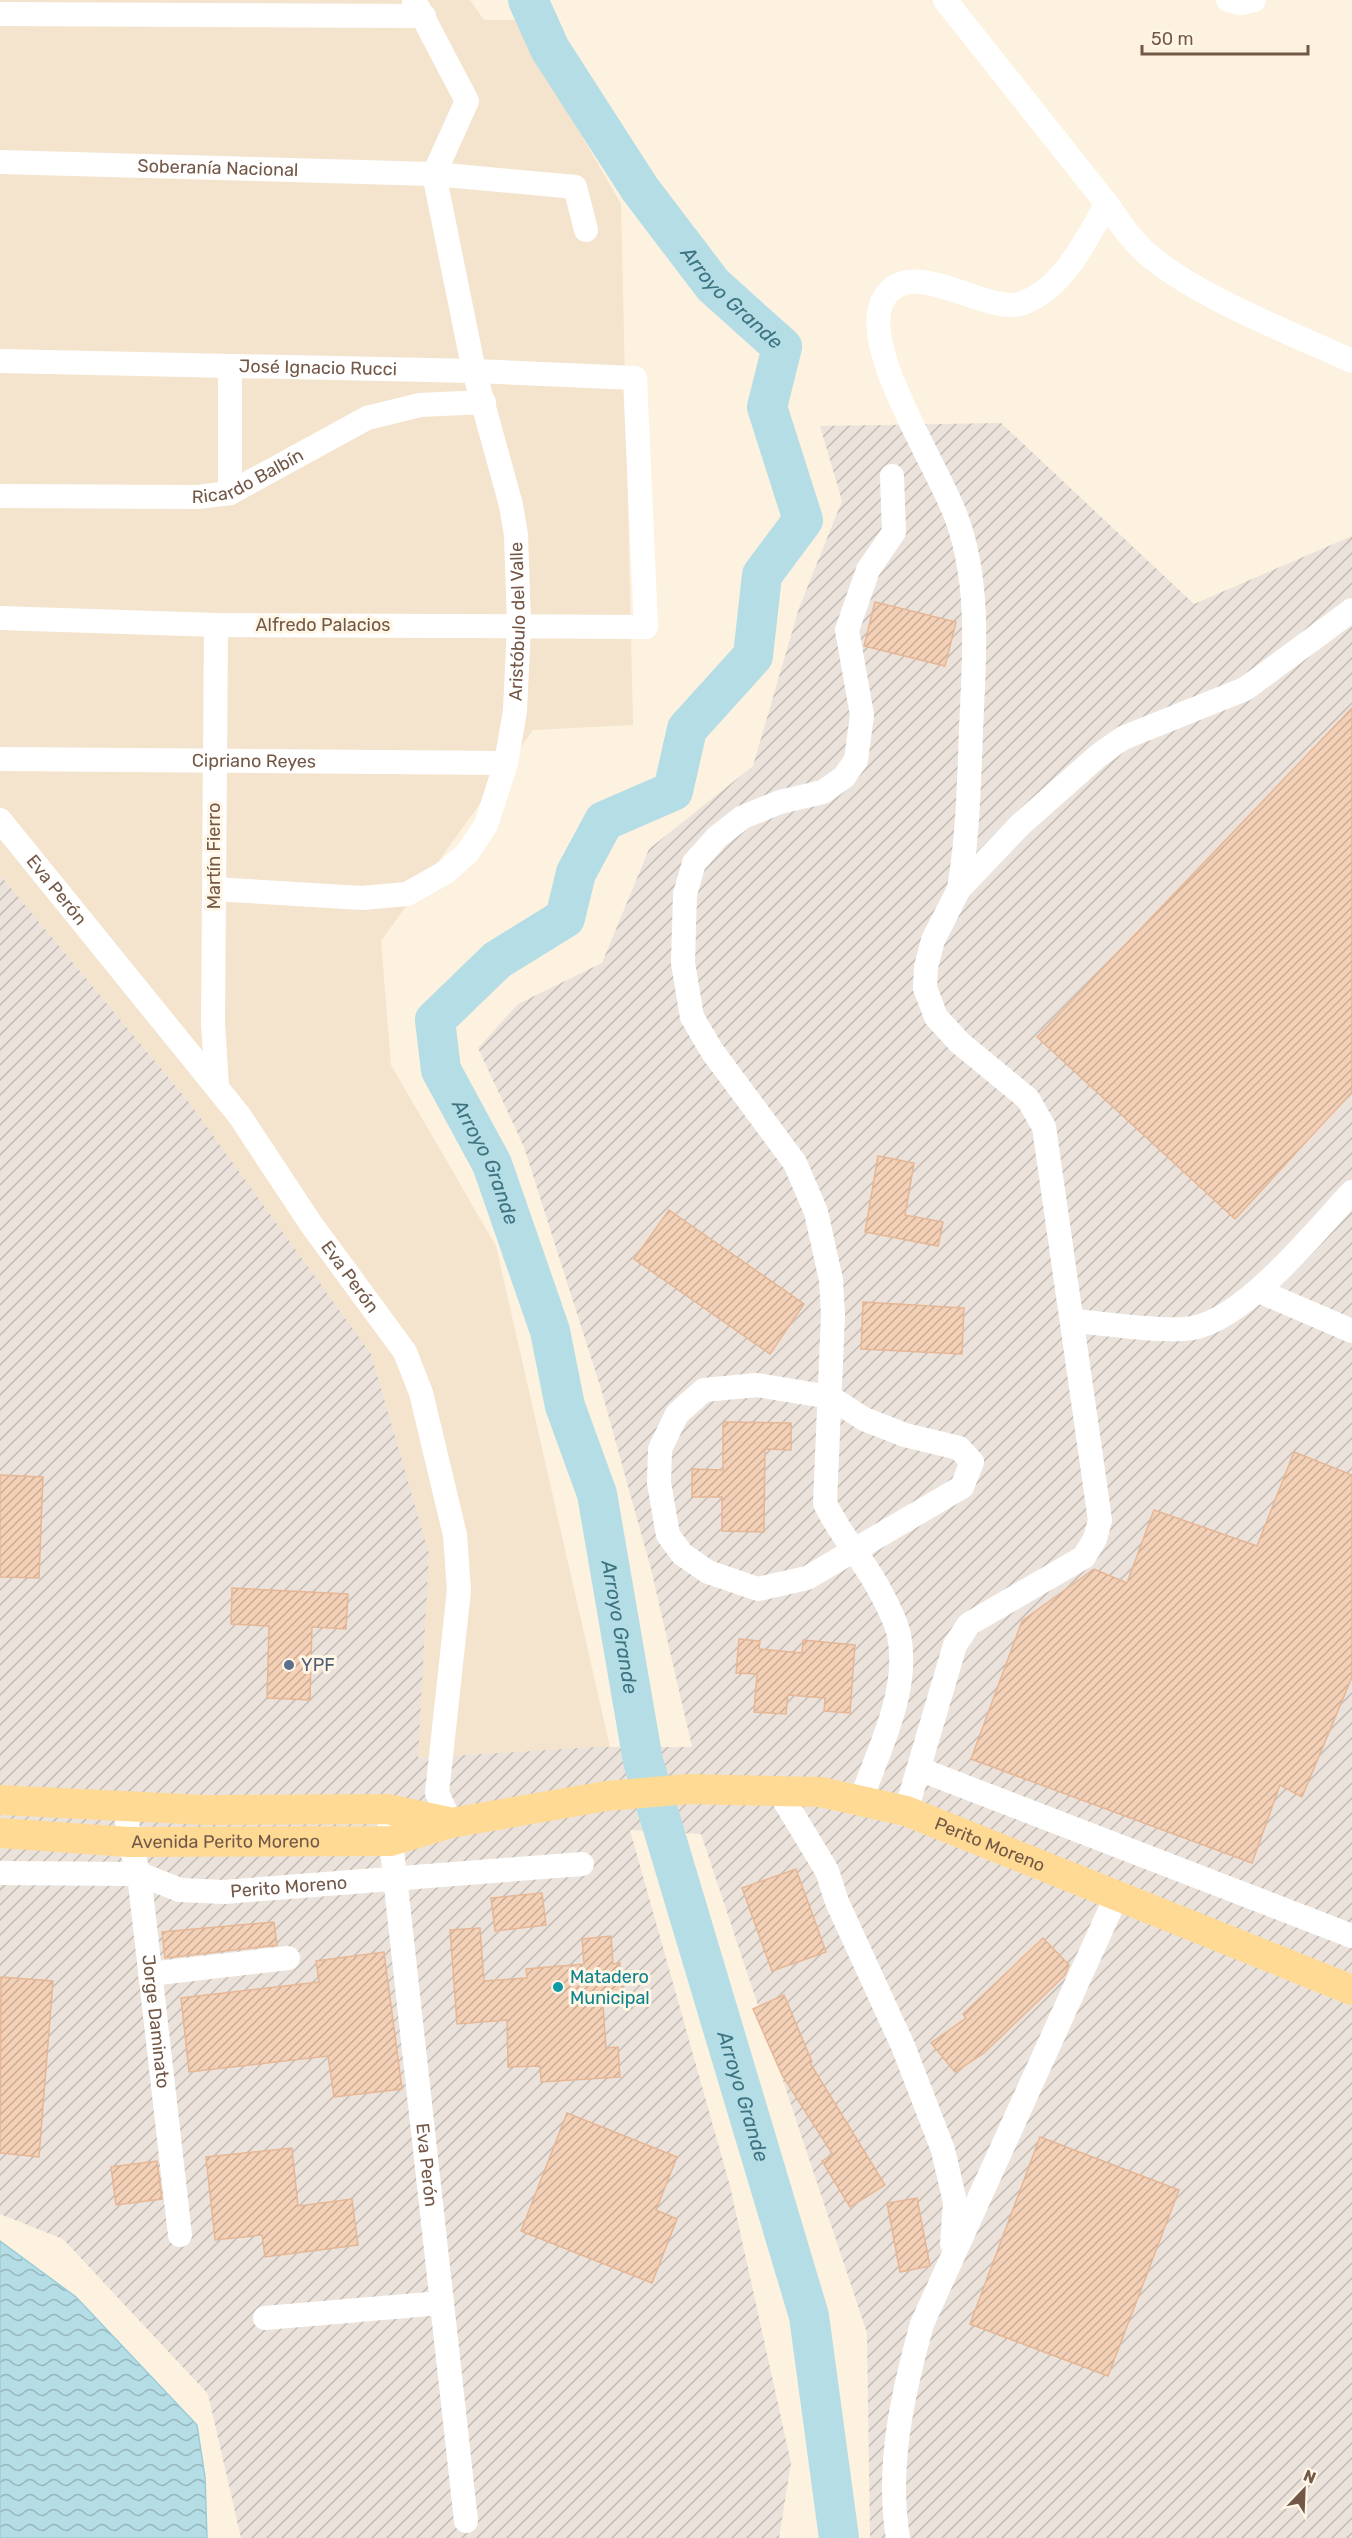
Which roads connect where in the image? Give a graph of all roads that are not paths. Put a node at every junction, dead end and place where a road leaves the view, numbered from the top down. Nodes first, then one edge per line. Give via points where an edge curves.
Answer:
1 (945, 0) edge
2 (1228, 0) edge
3 (1254, 0) edge
4 (419, 8) edge
5 (0, 14) edge
6 (0, 162) edge
7 (434, 174) junction
8 (1107, 204) junction
9 (586, 230) dead end
10 (0, 361) edge
11 (1352, 361) edge
12 (230, 366) junction
13 (474, 371) junction
14 (484, 402) junction
15 (892, 476) dead end
16 (230, 493) junction
17 (0, 496) edge
18 (1352, 610) edge
19 (0, 618) edge
20 (216, 625) junction
21 (519, 625) junction
22 (646, 627) joint
23 (0, 759) edge
24 (215, 761) junction
25 (506, 763) junction
26 (0, 820) edge
27 (214, 889) junction
28 (959, 889) junction
29 (217, 1087) junction
30 (1352, 1192) edge
31 (1259, 1291) junction
32 (1074, 1321) junction
33 (1352, 1331) edge
34 (830, 1397) junction
35 (854, 1549) junction
36 (919, 1769) junction
37 (778, 1790) junction
38 (606, 1796) joint
39 (0, 1800) edge
40 (861, 1800) junction
41 (126, 1808) junction
42 (387, 1809) junction
43 (906, 1811) junction
44 (451, 1823) junction
45 (0, 1833) edge
46 (391, 1841) junction
47 (129, 1842) junction
48 (582, 1864) dead end
49 (0, 1873) edge
50 (139, 1874) junction
51 (395, 1880) junction
52 (1117, 1895) junction
53 (1352, 1936) edge
54 (288, 1958) dead end
55 (150, 1974) junction
56 (1352, 1990) edge
57 (180, 2235) dead end
58 (951, 2261) junction
59 (441, 2303) junction
60 (265, 2318) dead end
61 (466, 2521) dead end
62 (898, 2538) edge

1 - 8 street
2 - 3 street
4 - 5 street
4 - 7 street via 467,101
6 - 7 street, Soberanía Nacional
7 - 9 street, Soberanía Nacional via 576,187
7 - 13 street, Aristóbulo del Valle
8 - 11 street via 1125,230 1160,263 1205,292
8 - 28 street via 1061,275 1044,292 1021,304 991,303 942,284 915,281 897,286 884,299 879,318 881,346 896,391 940,476 968,555 973,596 973,694 966,844
10 - 12 street, José Ignacio Rucci
12 - 13 street, José Ignacio Rucci
12 - 16 street
13 - 14 street, Aristóbulo del Valle
13 - 22 street, José Ignacio Rucci via 635,378
14 - 16 street, Ricardo Balbín via 420,405 367,418
14 - 21 street, Aristóbulo del Valle via 513,515
15 - 34 street via 894,532 868,570 847,630 862,715 856,760 844,777 823,792 780,802 743,817 726,830 694,863 685,894 683,963 692,1017 711,1051 795,1163 816,1212 831,1280
16 - 17 street, Ricardo Balbín via 198,498
18 - 28 street via 1245,689 1115,744 1020,825
19 - 20 street, Alfredo Palacios
20 - 21 street, Alfredo Palacios
20 - 24 street, Martín Fierro
21 - 22 street, Alfredo Palacios
21 - 25 street, Aristóbulo del Valle via 515,711
23 - 24 street, Cipriano Reyes
24 - 25 street, Cipriano Reyes
24 - 27 street, Martín Fierro
25 - 27 street, Aristóbulo del Valle via 486,825 468,852 446,872 407,894 362,898
26 - 29 street, Eva Perón
27 - 29 street, Martín Fierro via 213,1024
28 - 32 street via 933,940 925,987 936,1017 960,1043 1028,1099 1044,1126
29 - 44 street, Eva Perón via 405,1352 421,1393 455,1535 459,1590 437,1793
30 - 31 street
31 - 32 street via 1212,1322 1186,1329
31 - 33 street
32 - 36 street via 1100,1520 1095,1539 1084,1557 963,1631 955,1645
34 - 35 street via 825,1503 834,1523
34 - 35 street via 864,1419 959,1448 972,1462 962,1487
34 - 35 street via 757,1385 704,1390 677,1414 660,1449 659,1483 668,1535 682,1554 708,1572 758,1589 807,1578
35 - 40 street via 879,1589 899,1634 901,1665 898,1694
36 - 43 street
36 - 53 street
37 - 38 main road, Perito Moreno via 689,1789
37 - 40 main road, Perito Moreno via 821,1792
37 - 58 street via 827,1871 943,2150 955,2202
38 - 44 main road, Avenida Perito Moreno
39 - 41 main road, Avenida Perito Moreno
40 - 43 main road, Perito Moreno
41 - 42 main road, Avenida Perito Moreno
41 - 47 street, Jorge Daminato
42 - 44 main road, Avenida Perito Moreno
42 - 46 street, Eva Perón
43 - 52 main road, Perito Moreno
44 - 46 main road, Avenida Perito Moreno
45 - 47 main road, Avenida Perito Moreno
46 - 47 main road, Avenida Perito Moreno
46 - 51 street, Eva Perón
47 - 50 street, Jorge Daminato
48 - 51 street, Perito Moreno
49 - 50 street, Perito Moreno
50 - 51 street, Perito Moreno via 180,1890 224,1892
50 - 55 street, Jorge Daminato
51 - 59 street, Eva Perón
52 - 56 main road, Perito Moreno
52 - 58 street
54 - 55 street
55 - 57 street, Jorge Daminato
58 - 62 street via 922,2324 903,2392 893,2511
59 - 60 street
59 - 61 street, Eva Perón

